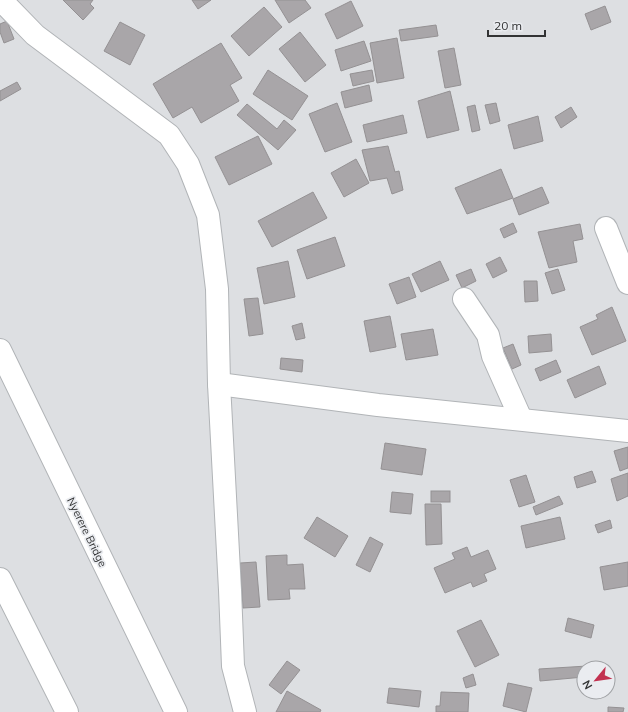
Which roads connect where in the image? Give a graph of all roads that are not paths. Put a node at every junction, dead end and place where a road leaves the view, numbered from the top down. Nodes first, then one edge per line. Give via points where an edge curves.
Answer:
1 (1, 0) edge
2 (606, 228) dead end
3 (628, 283) edge
4 (464, 299) dead end
5 (0, 350) edge
6 (219, 384) junction
7 (521, 419) junction
8 (628, 431) edge
9 (0, 579) edge
10 (67, 712) edge
11 (176, 712) edge
12 (245, 712) edge

1 - 6 street via 35,35 169,135 188,164 208,215 218,289
2 - 3 street
4 - 7 street via 488,335 493,356
5 - 11 street, Nyerere Bridge
6 - 7 street via 378,405
6 - 12 street via 233,666
7 - 8 street
9 - 10 street

